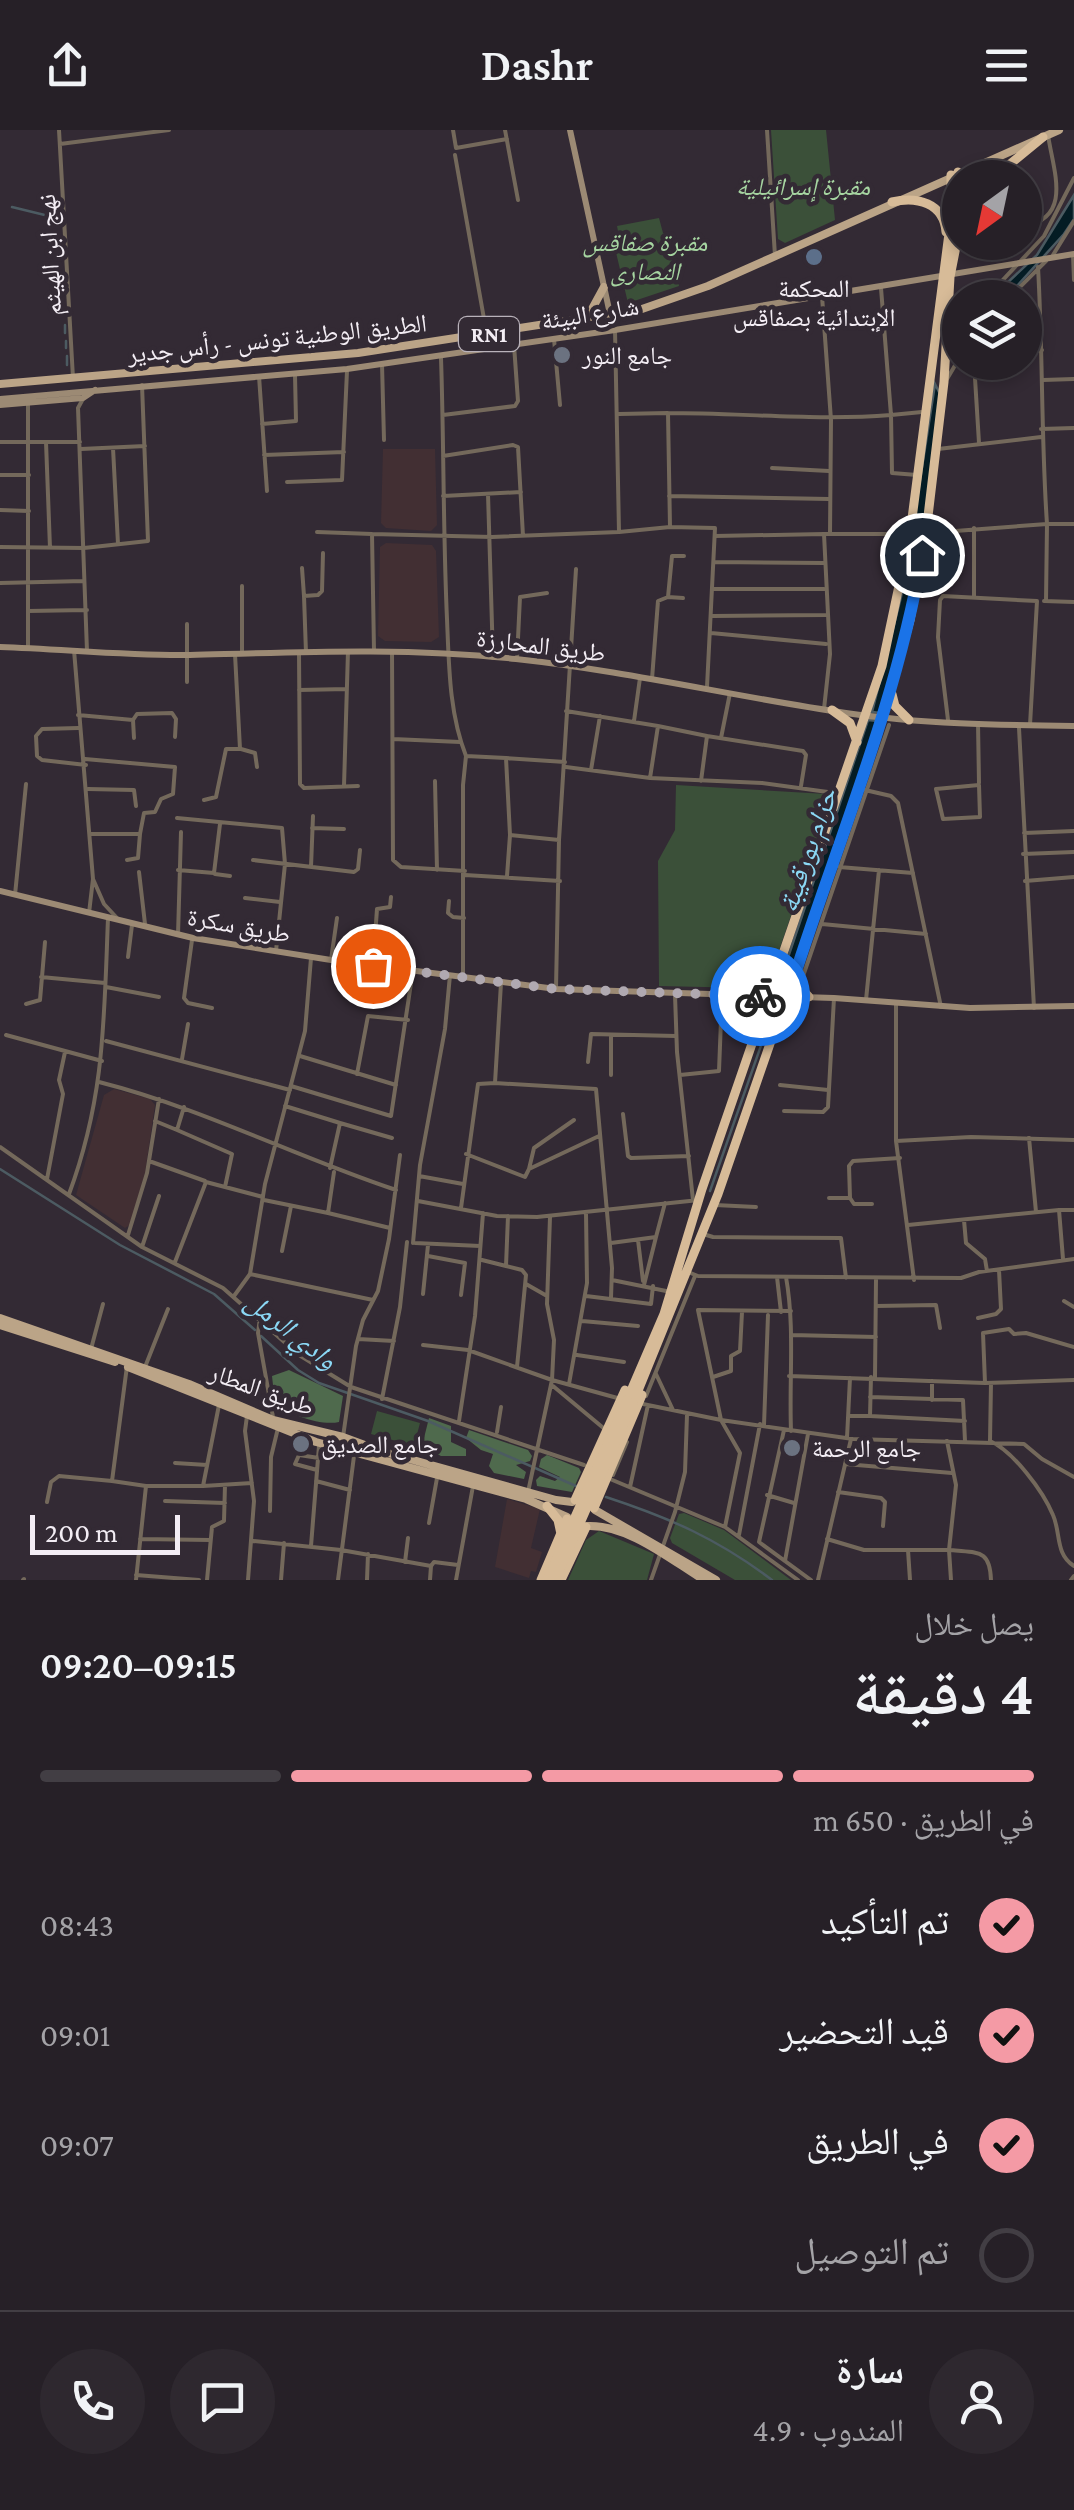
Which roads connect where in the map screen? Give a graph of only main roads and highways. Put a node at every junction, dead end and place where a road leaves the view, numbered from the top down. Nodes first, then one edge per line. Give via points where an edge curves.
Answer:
1 (570, 130) edge
2 (1059, 130) edge
3 (1045, 136) junction
4 (990, 160) edge
5 (1015, 160) edge
6 (942, 181) edge
7 (892, 202) junction
8 (942, 218) edge
9 (1073, 254) edge
10 (946, 260) edge
11 (951, 260) edge
12 (946, 277) junction
13 (604, 286) junction
14 (610, 316) junction
15 (586, 320) junction
16 (0, 384) edge
17 (92, 390) junction
18 (28, 399) junction
19 (0, 402) edge
20 (0, 647) edge
21 (892, 687) junction
22 (872, 696) junction
23 (828, 710) junction
24 (846, 713) junction
25 (867, 715) junction
26 (906, 719) junction
27 (884, 720) junction
28 (1074, 726) edge
29 (857, 742) junction
30 (0, 891) edge
31 (795, 973) junction
32 (776, 976) junction
33 (744, 995) junction
34 (770, 996) junction
35 (788, 996) junction
36 (809, 997) junction
37 (1074, 1006) edge
38 (778, 1019) junction
39 (760, 1021) junction
40 (679, 1307) junction
41 (1, 1325) edge
42 (127, 1364) junction
43 (220, 1401) junction
44 (634, 1402) junction
45 (274, 1425) junction
46 (320, 1431) junction
47 (317, 1442) junction
48 (359, 1450) junction
49 (474, 1480) junction
50 (508, 1490) junction
51 (574, 1501) junction
52 (547, 1506) junction
53 (594, 1509) junction
54 (567, 1518) junction
55 (587, 1526) junction
56 (561, 1535) junction
57 (660, 1549) junction
58 (701, 1579) edge
59 (551, 1580) edge
60 (716, 1580) edge

1 - 13 main road
2 - 3 main road, الطريق الوطنية تونس - رأس جدير / RN1
3 - 4 main road, الطريق الوطنية تونس - رأس جدير / RN1
3 - 5 highway
6 - 7 main road, الطريق الوطنية تونس - رأس جدير / RN1
7 - 8 highway via 916,200
7 - 14 main road, الطريق الوطنية تونس - رأس جدير / RN1 via 668,301
9 - 12 main road, شارع البيئة
10 - 12 highway
11 - 12 highway
12 - 17 main road, شارع البيئة via 347,369
12 - 21 highway via 938,449
12 - 22 highway via 910,534
13 - 14 main road
13 - 15 main road
14 - 15 main road, الطريق الوطنية تونس - رأس جدير / RN1
15 - 16 main road, الطريق الوطنية تونس - رأس جدير / RN1 via 358,354
17 - 18 main road, شارع البيئة
17 - 18 main road, شارع البيئة via 83,398
18 - 19 main road, شارع البيئة
20 - 23 main road, طريق المحارزة via 187,655 449,654
21 - 26 highway
21 - 27 highway
22 - 24 main road
22 - 25 highway
23 - 24 main road, طريق المحارزة
23 - 29 highway via 850,723
24 - 25 main road, طريق المحارزة
25 - 27 main road, طريق المحارزة
25 - 29 highway
26 - 27 main road, طريق المحارزة
26 - 28 main road, طريق المحارزة
27 - 31 highway
29 - 32 highway
30 - 33 main road, طريق سكرة via 145,929 311,958 556,989
31 - 35 highway
31 - 36 highway
32 - 33 main road
32 - 34 highway
33 - 34 main road, طريق سكرة
33 - 39 highway via 757,1006
34 - 35 main road, طريق سكرة
34 - 39 highway
35 - 36 main road, طريق سكرة
35 - 38 highway
36 - 37 main road, طريق سكرة via 942,1007
36 - 38 main road
38 - 40 highway
39 - 44 highway
40 - 44 highway
40 - 53 highway
41 - 42 main road, طريق المطار
41 - 42 main road, طريق المطار
42 - 43 main road, طريق المطار
42 - 43 main road, طريق المطار
43 - 45 main road, طريق المطار
44 - 51 highway via 607,1431
44 - 59 highway, bridge
45 - 46 main road, طريق المطار
45 - 47 main road, طريق المطار
46 - 47 main road
46 - 48 main road, طريق المطار via 343,1436
47 - 48 main road, طريق المطار
48 - 49 main road, طريق المطار
48 - 49 main road, طريق المطار
49 - 50 main road, طريق المطار
50 - 51 main road, طريق المطار
50 - 52 main road, طريق المطار
51 - 53 main road via 587,1500
51 - 54 main road
52 - 54 main road, طريق المطار
52 - 56 highway
53 - 55 main road
53 - 57 main road
54 - 55 main road via 576,1527
54 - 56 highway
55 - 57 main road
55 - 59 highway
56 - 59 highway
57 - 58 main road
57 - 60 main road

